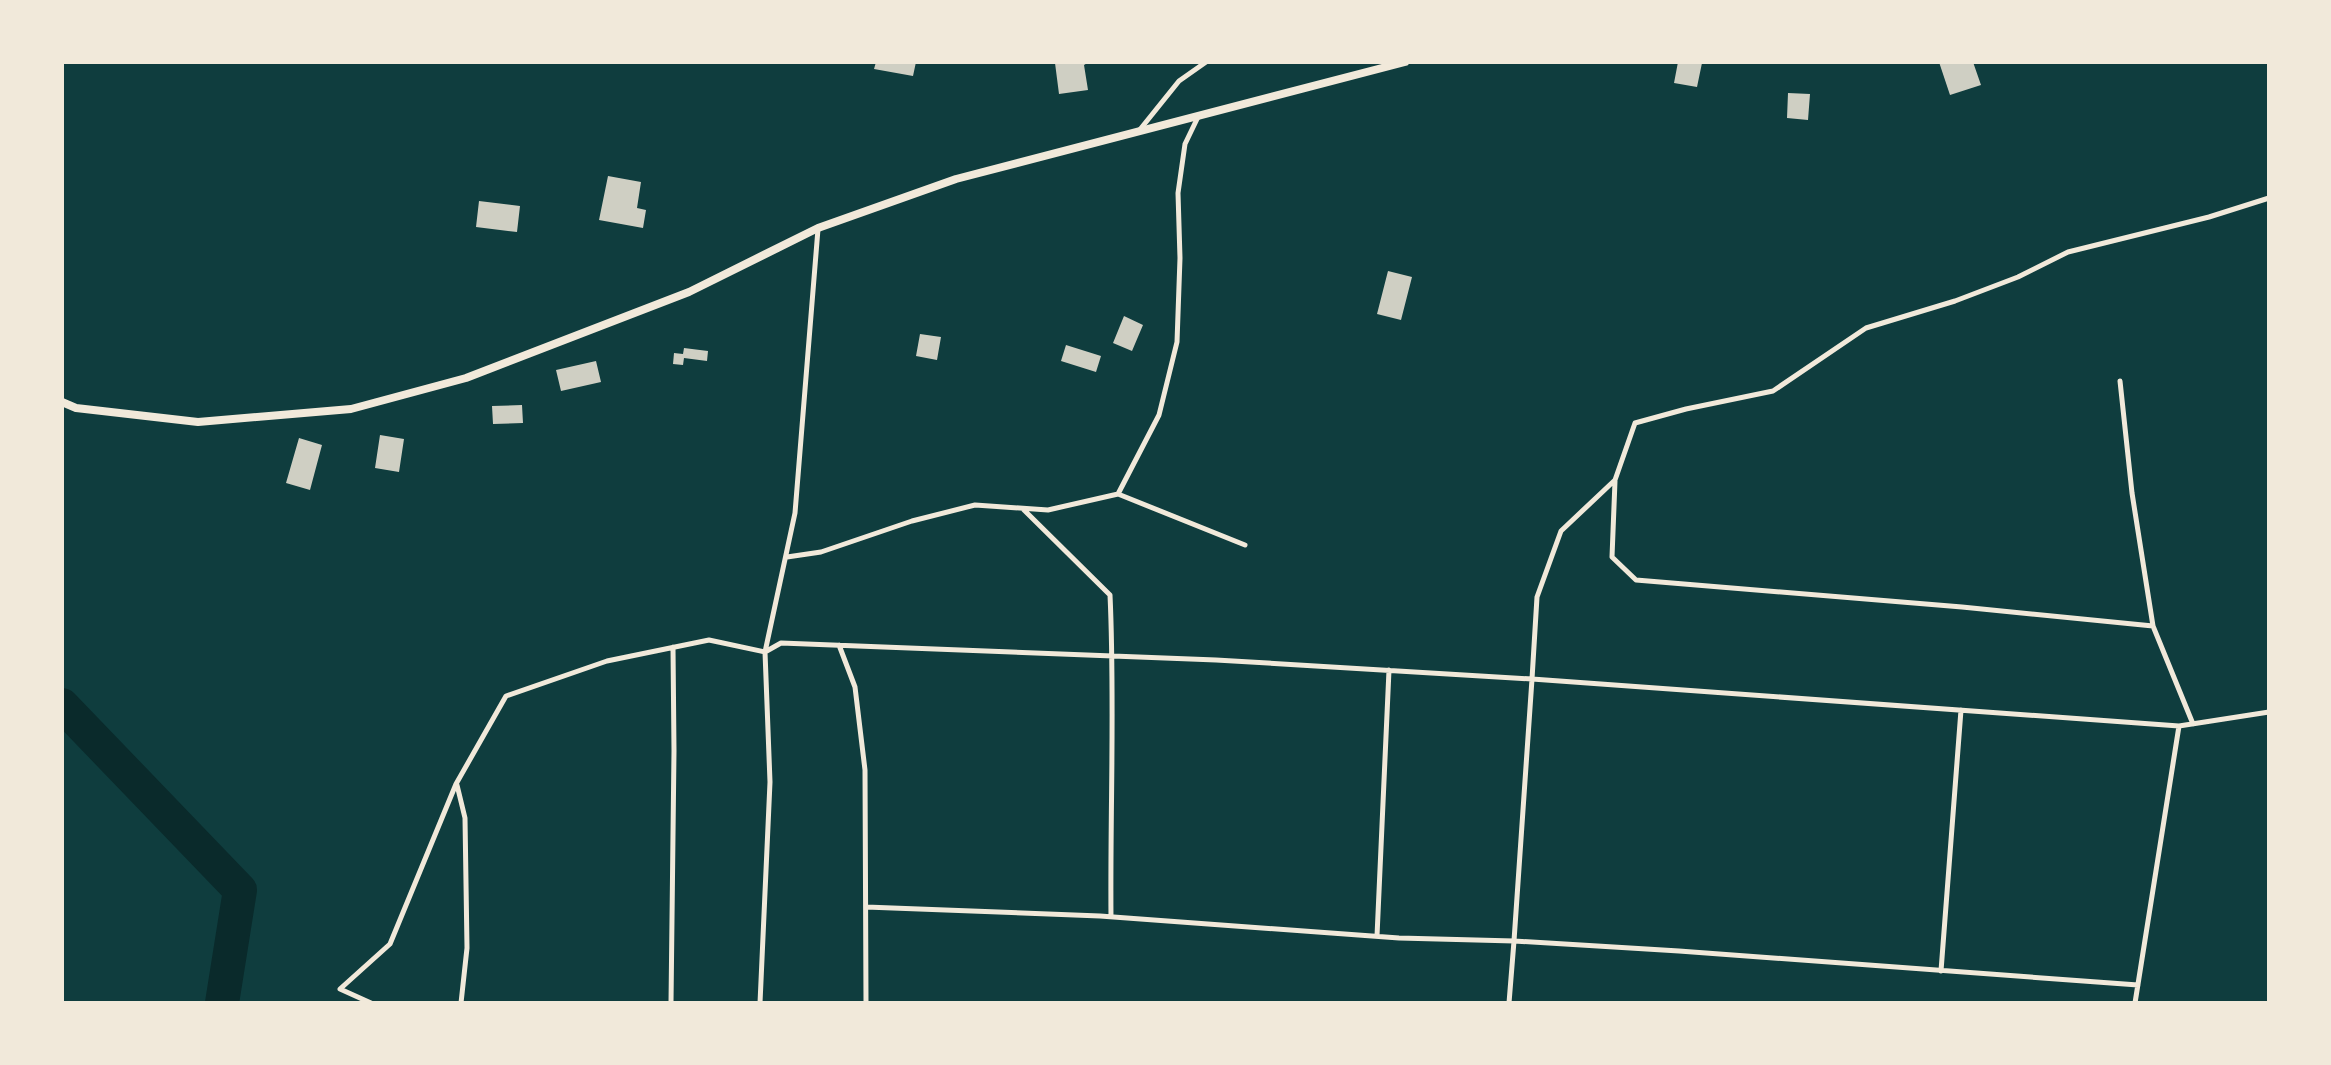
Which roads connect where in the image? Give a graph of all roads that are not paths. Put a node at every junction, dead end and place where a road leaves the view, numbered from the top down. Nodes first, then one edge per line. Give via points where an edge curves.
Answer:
1 (1206, 62) edge
2 (1405, 62) edge
3 (1199, 116) junction
4 (1137, 132) junction
5 (2269, 198) edge
6 (818, 228) junction
7 (2120, 381) dead end
8 (62, 402) edge
9 (1615, 480) junction
10 (1118, 494) junction
11 (1023, 508) junction
12 (1245, 545) dead end
13 (786, 557) junction
14 (2153, 626) junction
15 (839, 645) junction
16 (673, 647) junction
17 (765, 652) junction
18 (1113, 656) junction
19 (1389, 670) junction
20 (1532, 679) junction
21 (1961, 710) junction
22 (2269, 712) edge
23 (2193, 724) junction
24 (2179, 726) junction
25 (456, 784) junction
26 (866, 907) junction
27 (1111, 917) junction
28 (1377, 936) junction
29 (1514, 941) junction
30 (1941, 971) junction
31 (2138, 985) junction
32 (371, 1003) edge
33 (461, 1003) edge
34 (671, 1003) edge
35 (760, 1003) edge
36 (866, 1003) edge
37 (1509, 1003) edge
38 (2135, 1003) edge

1 - 4 lane via 1179,81
2 - 3 street
3 - 4 street
3 - 10 lane via 1185,144 1178,193 1177,342 1159,415
4 - 6 street via 956,179
5 - 9 lane via 2068,252 1955,301 1866,328 1773,391 1635,423
6 - 8 street via 689,292 466,378 351,409 198,422
6 - 13 lane via 795,513
7 - 14 lane
9 - 14 lane via 1612,557 1636,580
9 - 20 lane via 1561,531 1537,597
10 - 11 lane via 1048,510
10 - 12 lane
11 - 13 lane via 975,505 821,552
11 - 18 lane via 1110,595
13 - 17 lane
14 - 23 lane
15 - 17 lane via 781,643
15 - 18 lane
15 - 26 lane via 855,687 865,770
16 - 17 lane via 709,640
16 - 25 lane via 607,661 506,696
16 - 34 lane
17 - 35 lane via 770,782
18 - 19 lane
18 - 27 lane
19 - 20 lane
19 - 28 lane
20 - 21 lane
20 - 29 lane
21 - 24 lane
21 - 30 lane
22 - 23 lane
23 - 24 lane
24 - 31 lane
25 - 32 lane via 390,944 340,989
25 - 33 lane via 465,818 467,948
26 - 27 lane
26 - 36 lane
27 - 28 lane
28 - 29 lane
29 - 30 lane
29 - 37 lane
30 - 31 lane
31 - 38 lane

